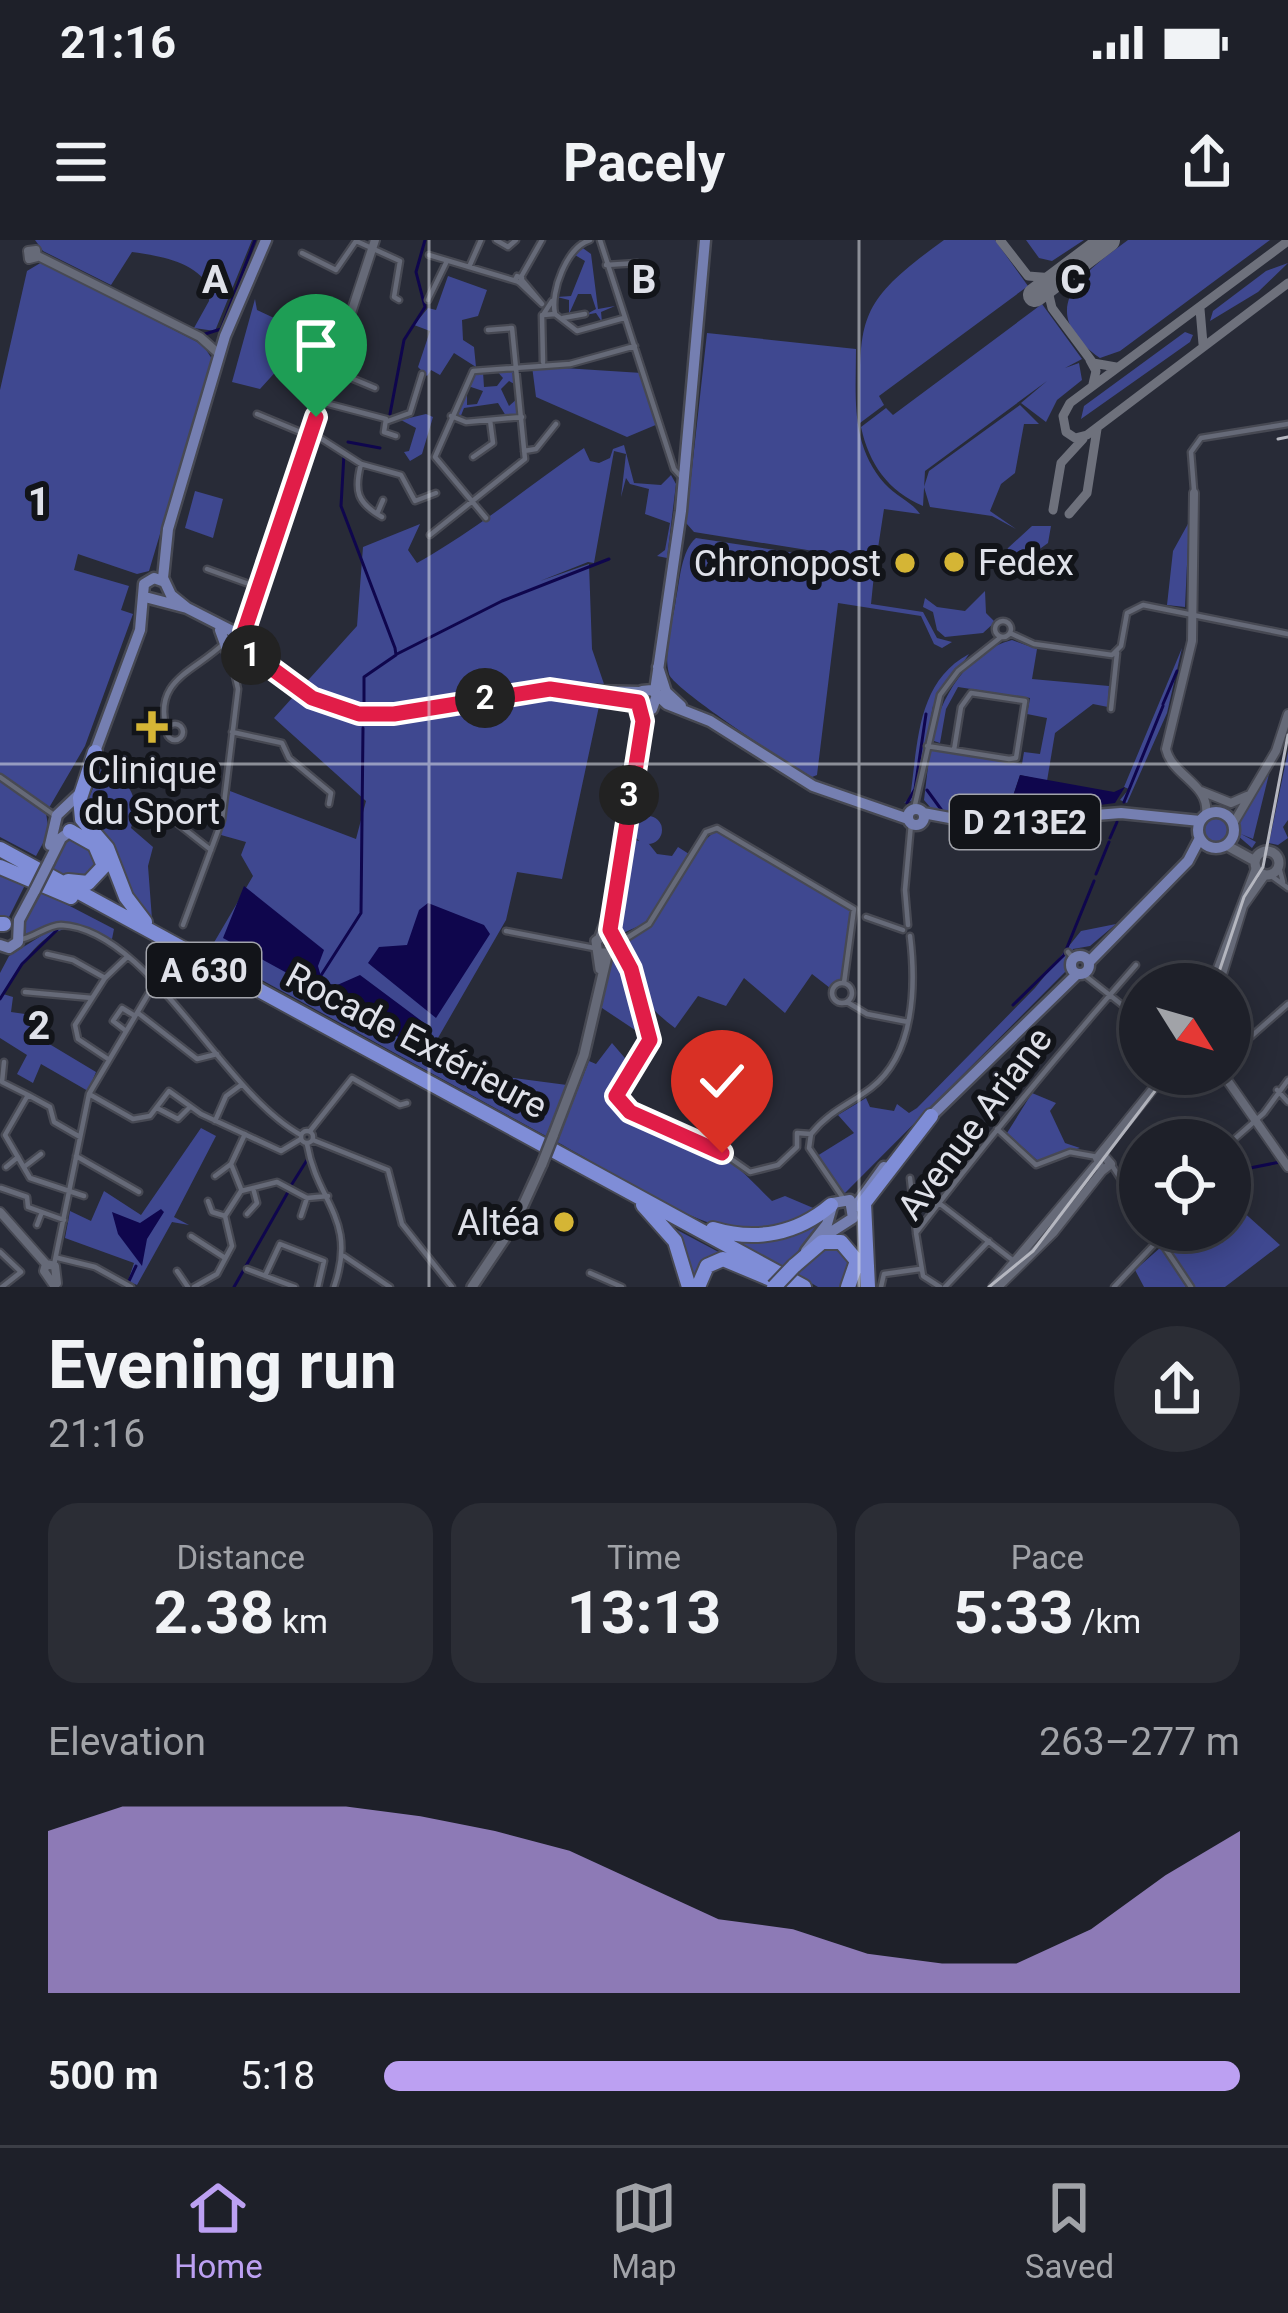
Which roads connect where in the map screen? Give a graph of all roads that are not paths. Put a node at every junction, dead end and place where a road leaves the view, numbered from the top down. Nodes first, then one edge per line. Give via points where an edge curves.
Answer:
1 (266, 240) edge
2 (482, 240) edge
3 (496, 240) edge
4 (516, 240) edge
5 (542, 240) edge
6 (590, 240) edge
7 (600, 240) edge
8 (705, 240) edge
9 (374, 244) edge
10 (33, 248) edge
11 (302, 253) dead end
12 (429, 255) dead end
13 (446, 263) junction
14 (637, 263) dead end
15 (606, 265) junction
16 (469, 267) junction
17 (520, 280) junction
18 (399, 300) dead end
19 (428, 300) dead end
20 (546, 304) junction
21 (237, 307) junction
22 (585, 314) dead end
23 (543, 315) junction
24 (558, 316) junction
25 (624, 318) junction
26 (488, 330) dead end
27 (225, 336) junction
28 (200, 338) junction
29 (634, 346) junction
30 (219, 354) junction
31 (543, 362) junction
32 (516, 365) junction
33 (332, 370) junction
34 (422, 374) dead end
35 (375, 388) dead end
36 (321, 402) junction
37 (257, 414) dead end
38 (452, 416) junction
39 (522, 417) junction
40 (490, 420) junction
41 (388, 421) junction
42 (556, 424) dead end
43 (1288, 424) edge
44 (311, 434) junction
45 (396, 436) dead end
46 (193, 440) junction
47 (524, 451) junction
48 (473, 457) dead end
49 (361, 464) junction
50 (684, 481) junction
51 (436, 493) dead end
52 (1194, 493) joint
53 (383, 500) dead end
54 (472, 502) junction
55 (486, 518) dead end
56 (168, 529) junction
57 (430, 535) dead end
58 (207, 569) dead end
59 (150, 579) junction
60 (166, 585) junction
61 (260, 588) junction
62 (145, 597) junction
63 (160, 601) junction
64 (187, 608) junction
65 (1192, 616) junction
66 (140, 630) junction
67 (1010, 634) junction
68 (1288, 634) edge
69 (1001, 637) junction
70 (659, 639) junction
71 (235, 647) junction
72 (1117, 653) junction
73 (647, 699) junction
74 (1111, 709) dead end
75 (1288, 714) edge
76 (170, 728) dead end
77 (725, 730) junction
78 (232, 732) junction
79 (927, 746) junction
80 (954, 750) junction
81 (95, 752) junction
82 (1271, 762) junction
83 (0, 776) edge
84 (1200, 790) junction
85 (328, 804) dead end
86 (916, 816) junction
87 (1159, 817) junction
88 (1125, 818) junction
89 (64, 820) junction
90 (178, 824) dead end
91 (1203, 830) junction
92 (1231, 834) junction
93 (0, 849) edge
94 (1288, 849) edge
95 (211, 850) junction
96 (0, 863) edge
97 (43, 863) junction
98 (1267, 864) junction
99 (116, 870) junction
100 (1285, 885) edge
101 (866, 917) dead end
102 (184, 925) dead end
103 (906, 927) junction
104 (506, 931) dead end
105 (9, 935) edge
106 (171, 942) junction
107 (605, 946) junction
108 (47, 954) dead end
109 (127, 957) junction
110 (1224, 963) edge
111 (1081, 966) junction
112 (105, 978) junction
113 (844, 983) junction
114 (154, 985) junction
115 (1119, 985) edge
116 (25, 992) dead end
117 (1110, 995) junction
118 (92, 998) junction
119 (847, 1002) junction
120 (1119, 1003) edge
121 (1288, 1004) edge
122 (136, 1014) junction
123 (908, 1022) junction
124 (126, 1031) junction
125 (1251, 1037) edge
126 (217, 1054) junction
127 (109, 1059) junction
128 (4, 1062) dead end
129 (1288, 1080) edge
130 (241, 1084) junction
131 (1277, 1090) junction
132 (89, 1094) junction
133 (28, 1095) junction
134 (1153, 1095) edge
135 (1239, 1095) edge
136 (1288, 1102) edge
137 (407, 1103) dead end
138 (191, 1106) junction
139 (157, 1108) junction
140 (931, 1116) junction
141 (1257, 1118) junction
142 (215, 1121) junction
143 (1251, 1124) edge
144 (997, 1129) junction
145 (244, 1134) junction
146 (811, 1134) junction
147 (80, 1137) junction
148 (306, 1139) junction
149 (797, 1147) junction
150 (809, 1148) junction
151 (41, 1154) dead end
152 (76, 1156) junction
153 (18, 1157) junction
154 (1103, 1163) junction
155 (230, 1164) junction
156 (6, 1167) dead end
157 (24, 1167) junction
158 (1288, 1167) edge
159 (215, 1176) dead end
160 (1119, 1177) edge
161 (910, 1178) dead end
162 (1, 1188) edge
163 (253, 1188) junction
164 (242, 1191) junction
165 (139, 1192) dead end
166 (70, 1193) junction
167 (84, 1196) dead end
168 (328, 1196) junction
169 (307, 1198) junction
170 (208, 1201) dead end
171 (642, 1201) junction
172 (939, 1203) junction
173 (841, 1208) junction
174 (0, 1212) edge
175 (42, 1212) junction
176 (247, 1214) dead end
177 (225, 1216) junction
178 (302, 1216) dead end
179 (64, 1220) junction
180 (37, 1225) dead end
181 (916, 1233) junction
182 (191, 1236) dead end
183 (989, 1241) junction
184 (1031, 1247) junction
185 (1148, 1251) edge
186 (1167, 1251) edge
187 (0, 1252) edge
188 (344, 1256) junction
189 (866, 1257) junction
190 (225, 1258) junction
191 (1016, 1263) junction
192 (793, 1266) junction
193 (52, 1267) junction
194 (247, 1269) dead end
195 (920, 1269) junction
196 (177, 1271) dead end
197 (21, 1272) junction
198 (590, 1273) dead end
199 (265, 1276) junction
200 (29, 1283) dead end
201 (1010, 1283) edge
202 (122, 1285) edge
203 (2, 1287) edge
204 (57, 1287) edge
205 (131, 1287) edge
206 (191, 1287) edge
207 (295, 1287) edge
208 (318, 1287) edge
209 (334, 1287) edge
210 (390, 1287) edge
211 (452, 1287) edge
212 (472, 1287) edge
213 (622, 1287) edge
214 (688, 1287) edge
215 (698, 1287) edge
216 (773, 1287) edge
217 (790, 1287) edge
218 (808, 1287) edge
219 (848, 1287) edge
220 (868, 1287) edge
221 (881, 1287) edge
222 (942, 1287) edge
223 (995, 1287) edge
224 (1114, 1287) edge
225 (1191, 1287) edge

1 - 21 main road
2 - 16 street
3 - 4 street via 508,247
5 - 17 street
6 - 20 street via 576,246
7 - 15 street
8 - 50 main road
9 - 11 street via 356,241 336,270
9 - 18 street via 400,261
9 - 33 street
10 - 28 street
12 - 13 street
13 - 16 street
13 - 19 street
14 - 15 street
15 - 25 street
16 - 17 street
17 - 20 street
20 - 23 street
20 - 24 street
21 - 27 main road
21 - 46 main road
22 - 24 street
23 - 24 street
23 - 31 street
24 - 25 street via 577,331
25 - 29 street
26 - 32 street via 512,328
27 - 28 street
27 - 30 main road
28 - 30 street
29 - 31 street via 570,364
29 - 50 street
30 - 46 main road
31 - 32 street
32 - 38 street via 473,371
32 - 39 street
33 - 35 street
33 - 36 street
34 - 41 street via 410,413
36 - 41 street
36 - 44 street
37 - 44 street
38 - 40 street
38 - 54 street via 435,458
39 - 40 street
39 - 47 street
40 - 48 street via 493,443
41 - 45 street via 384,432
42 - 47 street via 536,449
43 - 52 street via 1198,440
44 - 49 street
44 - 61 street
46 - 56 main road
47 - 54 street via 522,464
49 - 51 street via 401,475 415,501
49 - 53 street via 357,494 380,515
50 - 70 main road
52 - 65 street
54 - 55 street
54 - 57 street
56 - 59 main road
56 - 60 main road
58 - 61 street
59 - 60 main road
59 - 62 main road
60 - 63 main road
60 - 64 main road
61 - 71 street
62 - 63 main road
62 - 66 main road
63 - 64 main road
63 - 66 main road
64 - 71 main road
65 - 68 street
65 - 72 street via 1132,608
65 - 84 street via 1189,665 1166,749 1172,766
66 - 81 main road
67 - 69 street
67 - 69 street via 1010,625 999,622
67 - 72 street
69 - 79 street via 949,682 934,707
70 - 73 main road
70 - 77 main road via 666,692
71 - 73 main road, D 213E2 via 312,698 359,714 579,689
71 - 76 street via 178,677
71 - 78 street
72 - 74 street
73 - 77 main road, D 213E2
73 - 107 main road
75 - 82 street
77 - 86 main road, D 213E2 via 809,784
78 - 85 street via 282,743 331,793
78 - 95 street
79 - 80 street
79 - 86 street
80 - 80 street via 971,693 1023,699 1016,758
81 - 89 main road
81 - 99 highway via 81,812
82 - 84 street via 1240,802
82 - 92 street
83 - 89 street
84 - 91 street
86 - 87 main road, D 213E2 via 982,824
86 - 88 main road, D 213E2 via 989,828
86 - 103 street
87 - 88 street
87 - 91 main road, D 213E2
88 - 91 main road, D 213E2
89 - 97 main road
89 - 97 highway via 99,849 100,875 79,884
89 - 99 highway via 105,850
90 - 95 street
91 - 92 main road
91 - 92 main road via 1222,812
91 - 111 main road via 1188,861
92 - 98 main road
93 - 97 highway, Rocade Extérieure / A 630
94 - 98 main road
95 - 102 street
96 - 171 highway, A 630
97 - 105 main road, bridge
97 - 106 highway, Rocade Extérieure / A 630
98 - 100 street
98 - 110 street
99 - 106 highway via 137,914
101 - 103 street
103 - 123 street via 914,928
104 - 107 street
105 - 109 street via 62,925 101,936
106 - 171 highway, Rocade Extérieure / A 630
107 - 113 street via 650,924 706,832 717,827 854,909
107 - 149 street via 626,963 650,1040 617,1088 620,1105 750,1172 778,1165
107 - 212 main road, bridge via 584,1055 553,1136 515,1223
108 - 112 street
109 - 112 street
109 - 114 street
111 - 117 street
111 - 140 main road
112 - 118 street
113 - 119 street
113 - 119 street via 832,996
114 - 122 street
114 - 126 street
115 - 117 street, Avenue Ariane
116 - 118 street
117 - 120 street
117 - 144 street, Avenue Ariane
118 - 127 street via 76,1033
119 - 123 street
121 - 125 street
122 - 124 street
122 - 124 street via 122,1008 112,1021
122 - 126 street via 197,1059
123 - 146 street via 875,1086
124 - 127 street
126 - 130 street
127 - 132 street
128 - 133 street via 2,1082
129 - 131 street
130 - 142 street
130 - 148 street
131 - 136 street
131 - 141 street
132 - 139 street via 133,1119
132 - 147 street
133 - 147 street
133 - 153 street via 5,1135
134 - 154 street
135 - 141 street
137 - 148 street via 352,1078
138 - 139 street via 178,1119
138 - 139 street via 170,1090
138 - 142 street
140 - 173 main road
140 - 189 highway via 866,1198
141 - 143 street
141 - 158 street
142 - 145 street
144 - 154 street via 1036,1165 1081,1153
144 - 172 street, Avenue Ariane
145 - 148 street via 284,1152
145 - 155 street
146 - 149 street via 797,1133
146 - 150 street
147 - 152 street
148 - 168 street
148 - 211 street via 388,1170 402,1224
149 - 150 street
150 - 173 street
151 - 157 street
152 - 165 street
152 - 166 street
153 - 156 street
153 - 157 street
154 - 160 street
154 - 184 street
154 - 201 street
155 - 159 street
155 - 164 street
157 - 166 street via 30,1178
161 - 181 street
162 - 175 street
163 - 164 street
163 - 169 street via 277,1182
163 - 176 street via 257,1203
164 - 177 street
166 - 167 street
166 - 179 street
168 - 169 street
168 - 188 street
169 - 178 street
170 - 177 street
171 - 173 highway via 716,1230 759,1236
171 - 214 highway via 668,1231
171 - 217 highway, A 630
171 - 218 highway, Rocade Extérieure / A 630
172 - 181 street, Avenue Ariane
172 - 183 street
173 - 189 highway
173 - 192 main road
174 - 193 street
175 - 179 street
175 - 180 street
177 - 190 street via 232,1246
179 - 193 street
181 - 195 street, Avenue Ariane
182 - 190 street
183 - 191 street
183 - 222 street
184 - 191 street
184 - 201 street
185 - 224 street
186 - 225 street
187 - 197 street
188 - 209 street
188 - 210 street
189 - 220 highway
190 - 206 street via 217,1274
191 - 223 street
192 - 216 highway, bridge
192 - 219 highway via 821,1242 841,1242 857,1261
193 - 202 street via 95,1268
193 - 204 street
194 - 199 street
195 - 221 street via 884,1274
195 - 222 street, Avenue Ariane
196 - 206 street
197 - 200 street
197 - 203 street
198 - 213 street
199 - 207 street
199 - 208 street via 280,1244 324,1261
201 - 223 street
202 - 205 street
215 - 217 highway via 707,1266 722,1259

